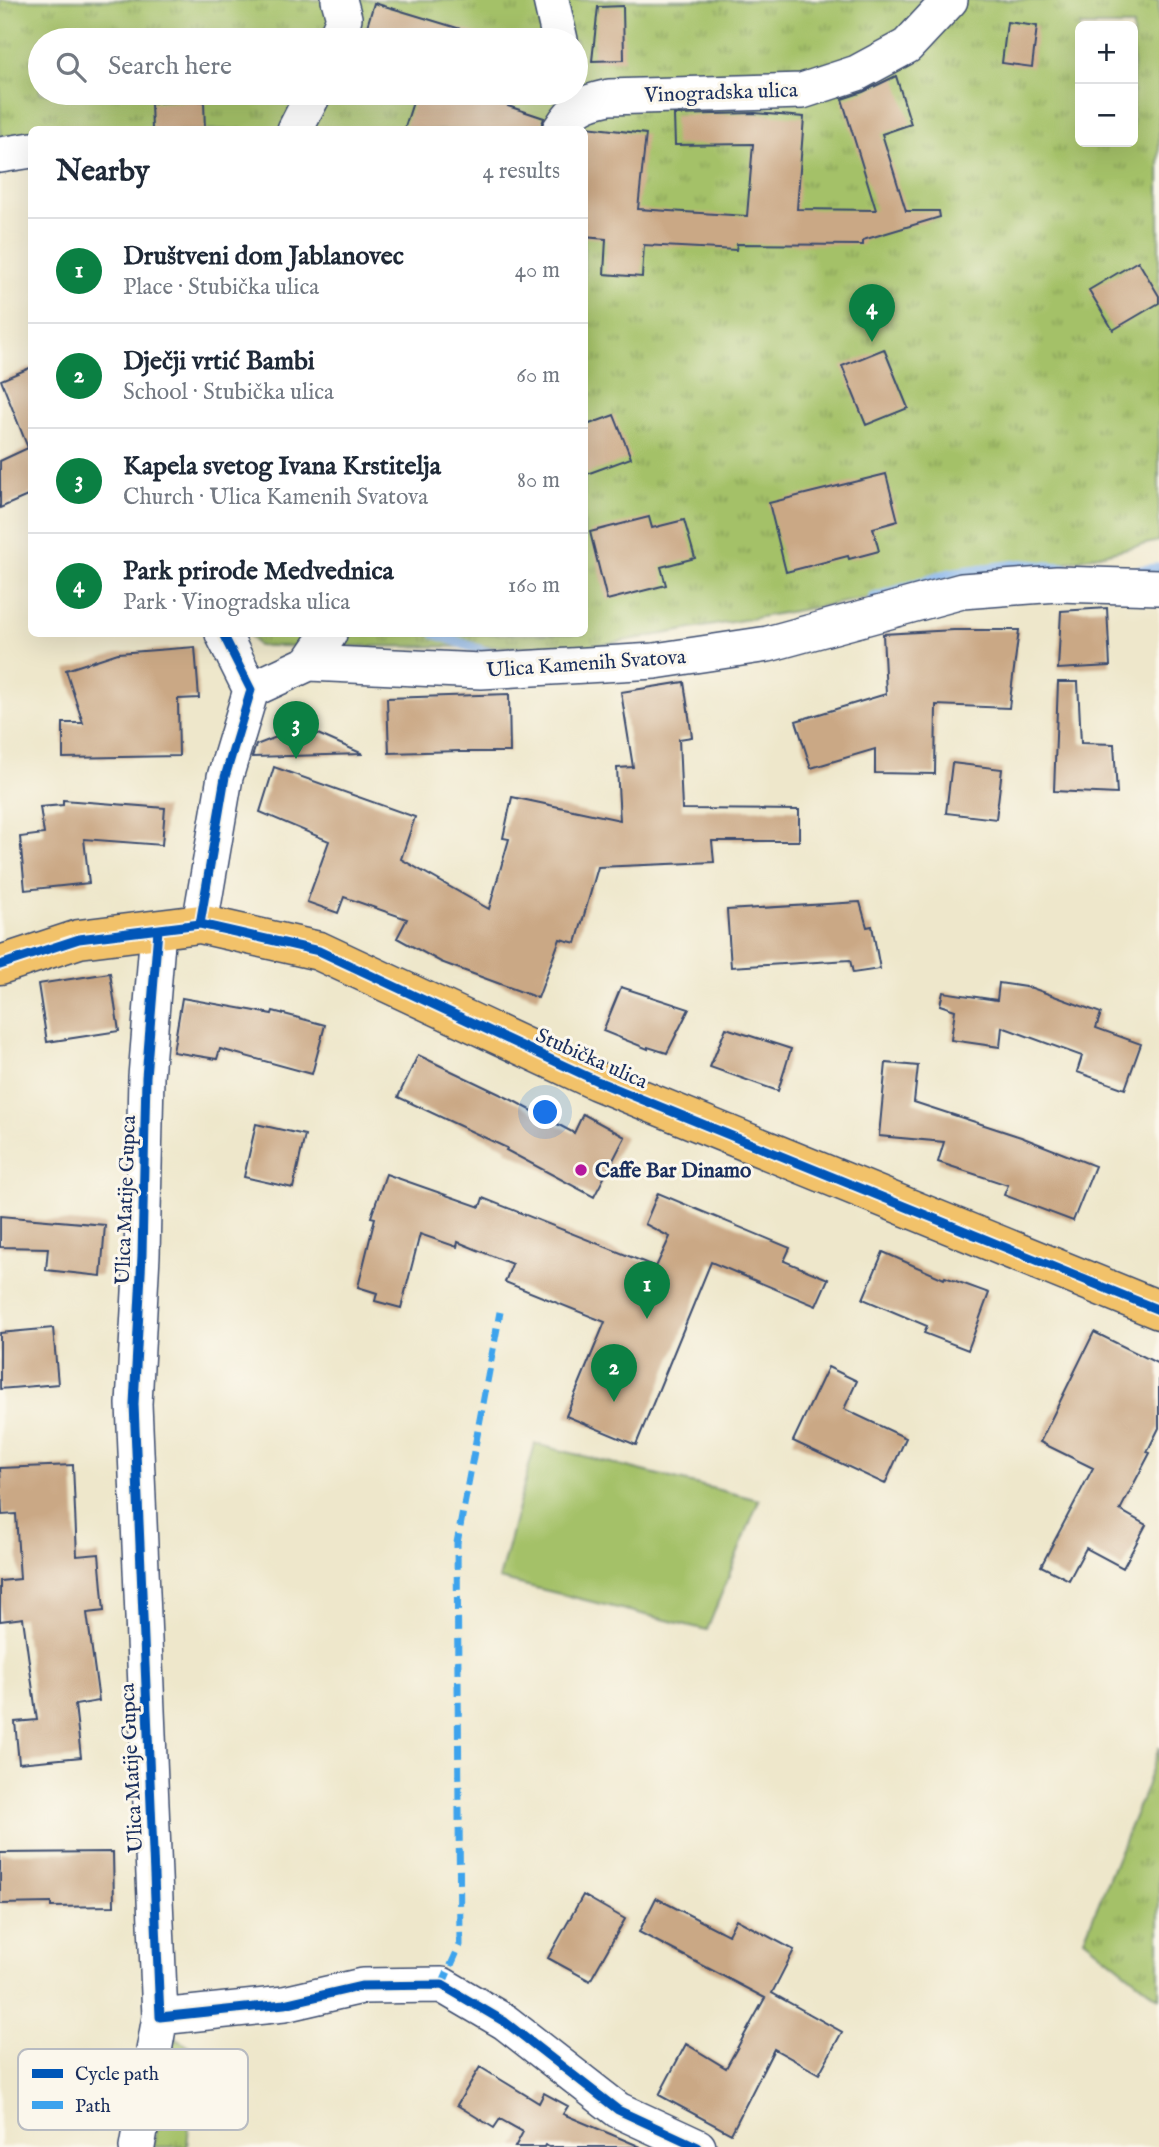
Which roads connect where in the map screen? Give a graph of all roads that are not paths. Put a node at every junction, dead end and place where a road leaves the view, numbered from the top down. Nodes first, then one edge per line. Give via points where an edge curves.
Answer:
1 (339, 0) edge
2 (551, 0) edge
3 (950, 0) edge
4 (340, 28) edge
5 (557, 28) edge
6 (588, 92) edge
7 (308, 105) edge
8 (574, 105) edge
9 (297, 126) edge
10 (563, 126) edge
11 (28, 151) edge
12 (0, 155) edge
13 (1159, 587) edge
14 (224, 637) edge
15 (327, 637) edge
16 (309, 663) junction
17 (251, 690) junction
18 (200, 924) junction
19 (158, 930) junction
20 (0, 965) edge
21 (1159, 1310) edge
22 (160, 2017) junction
23 (154, 2049) edge
24 (698, 2147) edge

1 - 4 street via 344,18
2 - 5 street
3 - 6 street, Vinogradska ulica via 907,46 857,73 802,91 609,97
7 - 9 street
8 - 10 street, Vinogradska ulica
11 - 12 street
13 - 16 street, Ulica Kamenih Svatova via 1057,584 961,591 768,644 655,661 481,671
14 - 17 street
15 - 16 street
16 - 17 street, Ulica Kamenih Svatova
17 - 18 street via 225,777
18 - 19 main road, Stubička ulica
18 - 21 main road, Stubička ulica via 319,951 597,1081
19 - 20 main road, Stubička ulica via 79,939
19 - 22 street, Ulica Matije Gupca via 146,1077 134,1404
22 - 23 street, Ulica Matije Gupca
22 - 24 street via 284,2004 362,1986 442,1986 505,2022 618,2110

